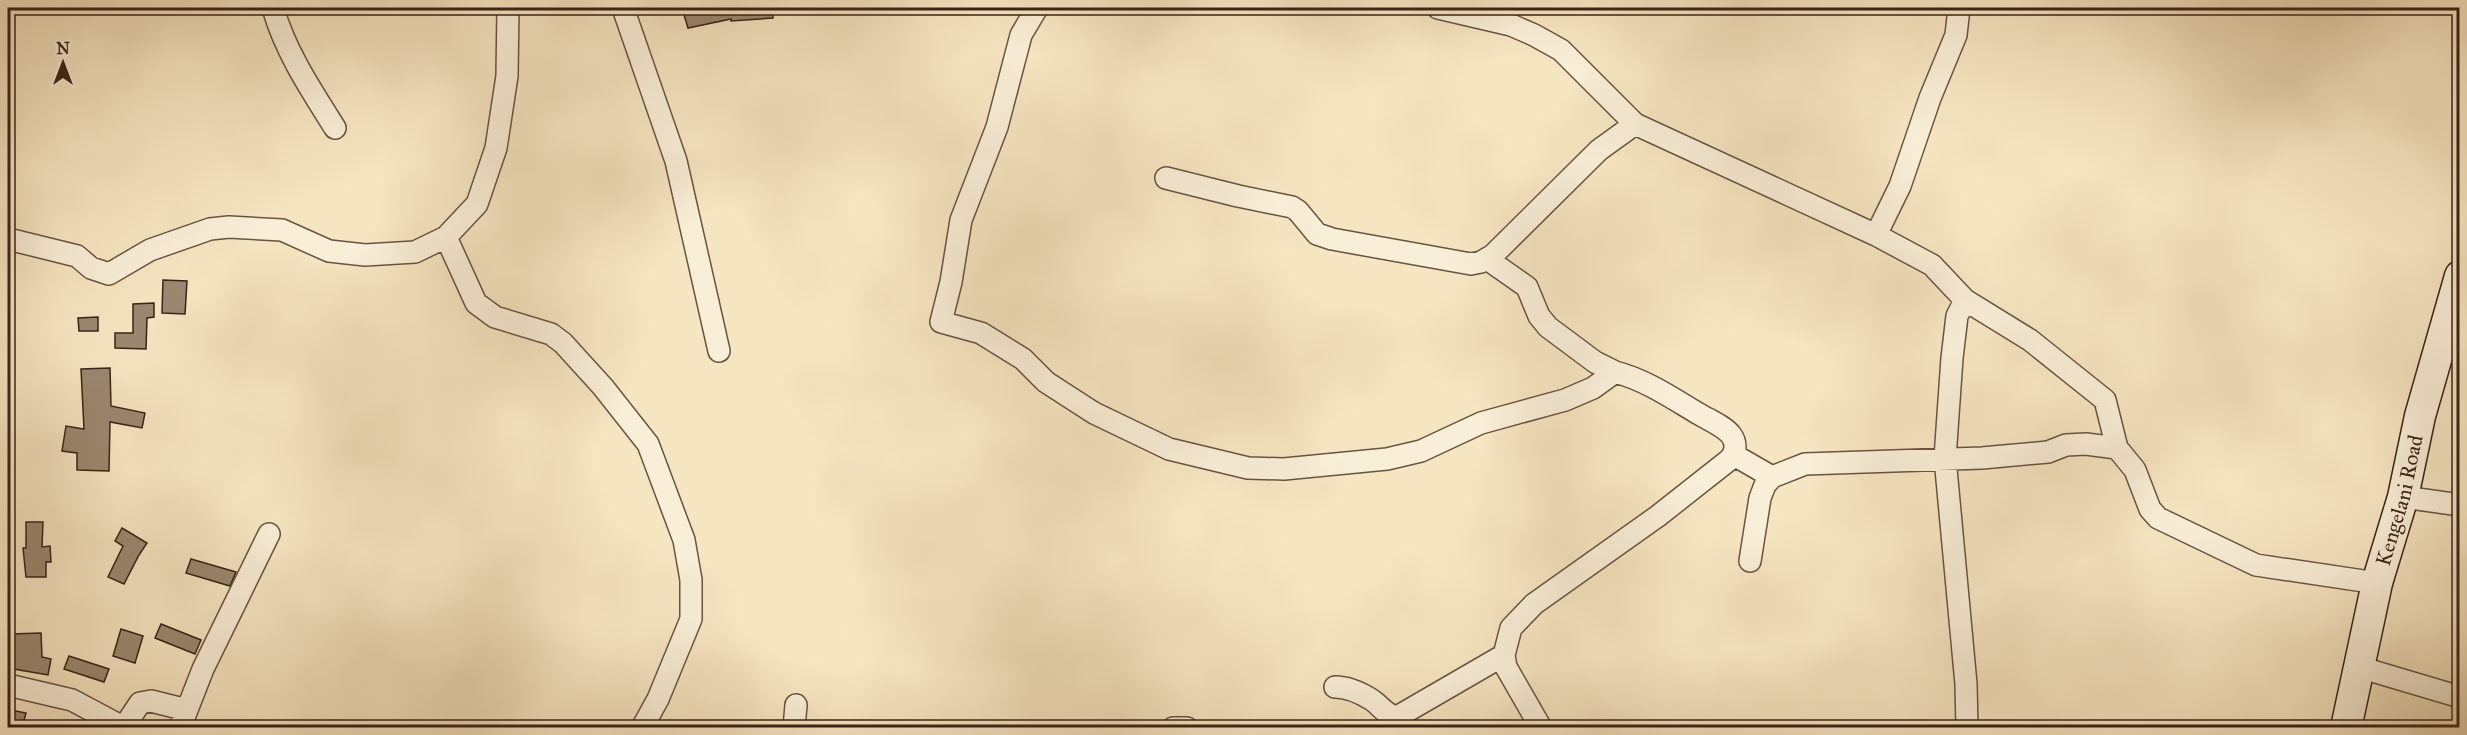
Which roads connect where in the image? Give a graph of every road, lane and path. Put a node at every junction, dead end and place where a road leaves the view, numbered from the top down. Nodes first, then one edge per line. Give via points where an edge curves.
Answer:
1 (273, 8) edge
2 (508, 8) edge
3 (623, 8) edge
4 (1036, 8) edge
5 (1438, 8) edge
6 (1959, 8) edge
7 (1635, 124) junction
8 (335, 128) dead end
9 (1166, 178) dead end
10 (1876, 235) junction
11 (446, 237) junction
12 (8, 239) edge
13 (1487, 259) junction
14 (2460, 276) edge
15 (1965, 300) junction
16 (720, 351) dead end
17 (1615, 372) junction
18 (2117, 448) junction
19 (1734, 455) junction
20 (1946, 458) junction
21 (1772, 477) junction
22 (2403, 497) junction
23 (2460, 505) edge
24 (268, 534) dead end
25 (1750, 561) dead end
26 (2377, 583) junction
27 (1504, 655) junction
28 (2359, 667) junction
29 (8, 685) edge
30 (1335, 687) dead end
31 (2460, 697) edge
32 (796, 705) dead end
33 (183, 719) edge
34 (642, 728) edge
35 (794, 728) edge
36 (1173, 728) edge
37 (1186, 728) edge
38 (1541, 728) edge
39 (1967, 728) edge
40 (2346, 728) edge

1 - 8 street via 279,31
2 - 11 street via 507,76 496,148 477,204
3 - 16 street via 676,161
4 - 17 street via 1021,35 997,127 961,220 941,322 981,333 1023,359 1046,382 1094,413 1169,449 1248,468 1284,469 1387,459 1421,451 1481,423 1565,400 1593,388
5 - 7 street via 1511,25 1561,50
6 - 10 street via 1956,35 1900,186
7 - 10 street
7 - 13 street via 1599,150
9 - 13 street via 1292,207 1317,234 1332,239 1471,264
10 - 15 street via 1932,266
11 - 12 street via 415,252 365,255 329,252 282,230 230,226 150,250 109,274 91,268 77,256
11 - 34 street via 476,303 495,317 551,334 562,343 648,444 684,540 692,580 691,619
13 - 17 street via 1527,287 1548,327
14 - 22 main road, Kengelani Road via 2420,416
15 - 18 street via 2030,340 2105,400
15 - 20 street via 1953,348
17 - 19 street via 1657,388 1730,433
18 - 20 street via 2076,444 2048,452
18 - 26 street via 2135,471 2150,509 2158,518 2256,565
19 - 21 street
19 - 27 street via 1658,516 1534,604 1511,628
20 - 21 street via 1805,464
20 - 39 street
21 - 25 street via 1760,498
22 - 23 street
22 - 26 main road, Kengelani Road
24 - 33 street
26 - 28 main road, Kengelani Road
27 - 30 street via 1396,717 1347,687
27 - 38 street via 1506,667
28 - 31 street
28 - 40 main road, Kengelani Road
29 - 33 street via 72,700 119,725 126,724 140,703 151,701
32 - 35 street
36 - 37 street

